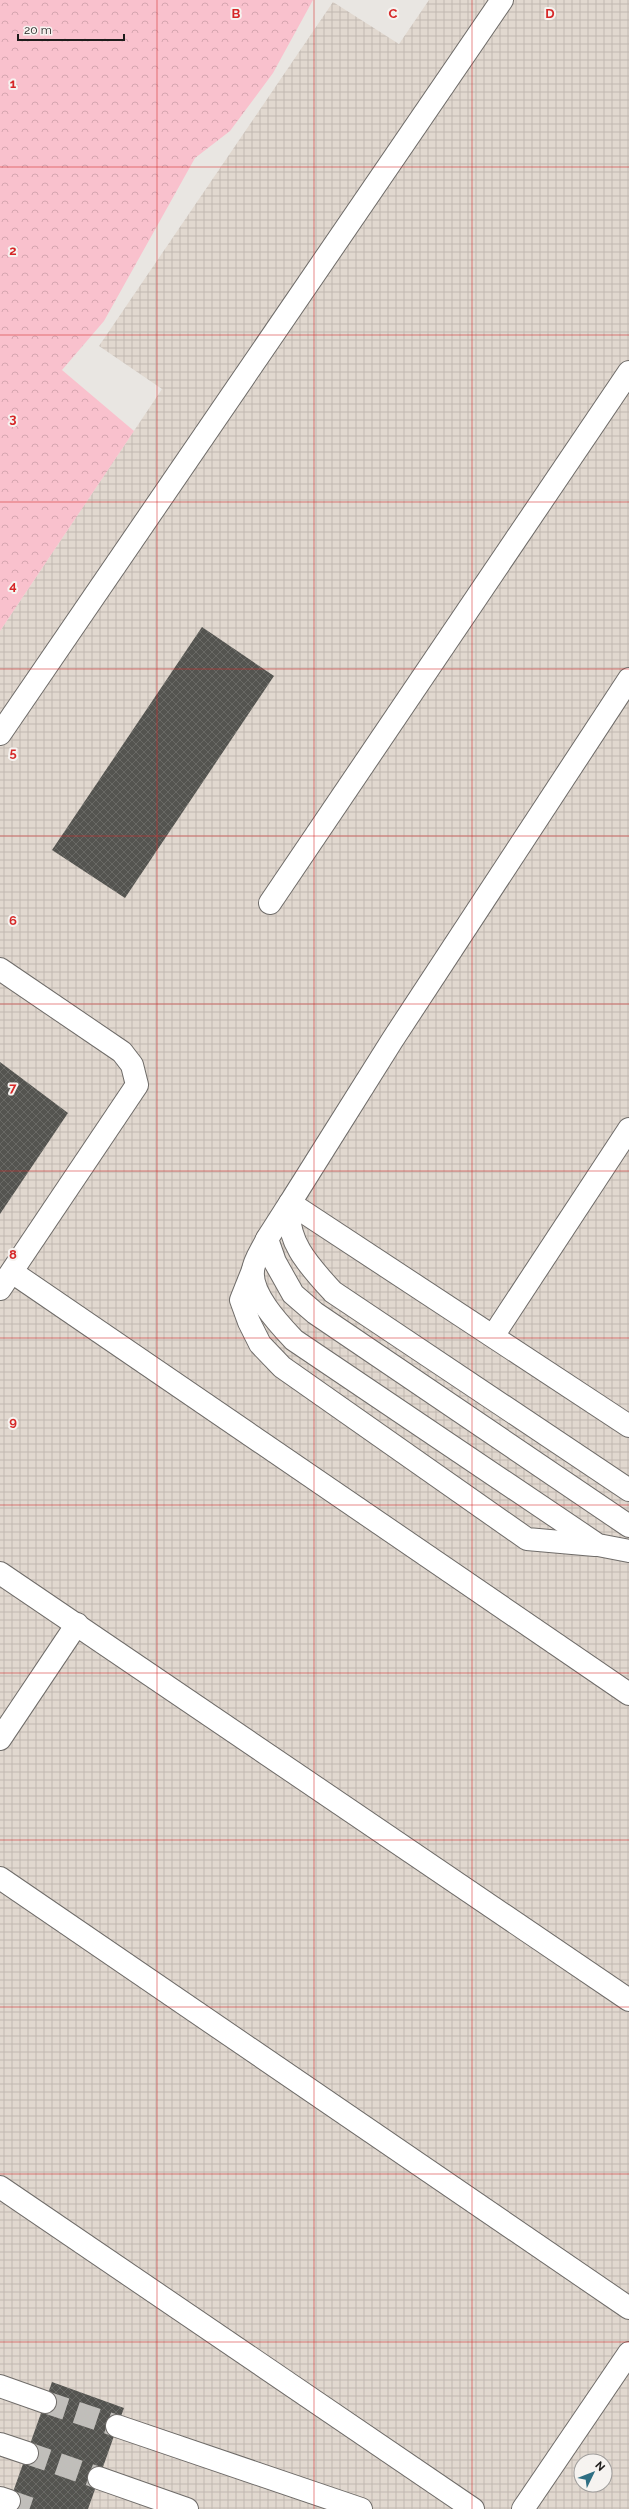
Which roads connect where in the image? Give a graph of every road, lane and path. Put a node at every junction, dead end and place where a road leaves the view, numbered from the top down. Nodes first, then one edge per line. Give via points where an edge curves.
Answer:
1 (502, 0) edge
2 (629, 372) edge
3 (629, 679) edge
4 (0, 734) edge
5 (270, 903) dead end
6 (0, 969) edge
7 (629, 1129) edge
8 (290, 1202) junction
9 (267, 1239) junction
10 (253, 1270) junction
11 (6, 1280) edge
12 (493, 1336) junction
13 (629, 1426) edge
14 (629, 1490) edge
15 (629, 1526) edge
16 (598, 1546) junction
17 (629, 1551) edge
18 (0, 1573) edge
19 (77, 1624) junction
20 (629, 1694) edge
21 (0, 1738) edge
22 (0, 1878) edge
23 (629, 2000) edge
24 (0, 2188) edge
25 (629, 2308) edge
26 (629, 2353) edge
27 (0, 2386) edge
28 (45, 2402) tunnel mouth
29 (117, 2426) tunnel mouth
30 (0, 2444) edge
31 (27, 2453) tunnel mouth
32 (99, 2478) tunnel mouth
33 (187, 2509) edge
34 (361, 2509) edge
35 (473, 2509) edge
36 (523, 2509) edge

1 - 4 lane
2 - 5 lane
3 - 8 lane via 393,1039
6 - 11 lane via 122,1052 132,1065 137,1085
7 - 12 lane
8 - 9 lane
8 - 12 lane
8 - 14 lane via 288,1217 295,1244 333,1292
9 - 10 lane
9 - 15 lane via 293,1294 315,1312
10 - 16 lane via 256,1286 270,1314 294,1340
10 - 16 lane via 241,1300 260,1344 282,1367 527,1539
11 - 20 lane
12 - 13 lane
16 - 17 lane
18 - 19 lane
19 - 21 lane
19 - 23 lane
22 - 25 lane
24 - 35 lane
26 - 36 lane
27 - 28 lane
29 - 34 lane
30 - 31 lane
32 - 33 lane

